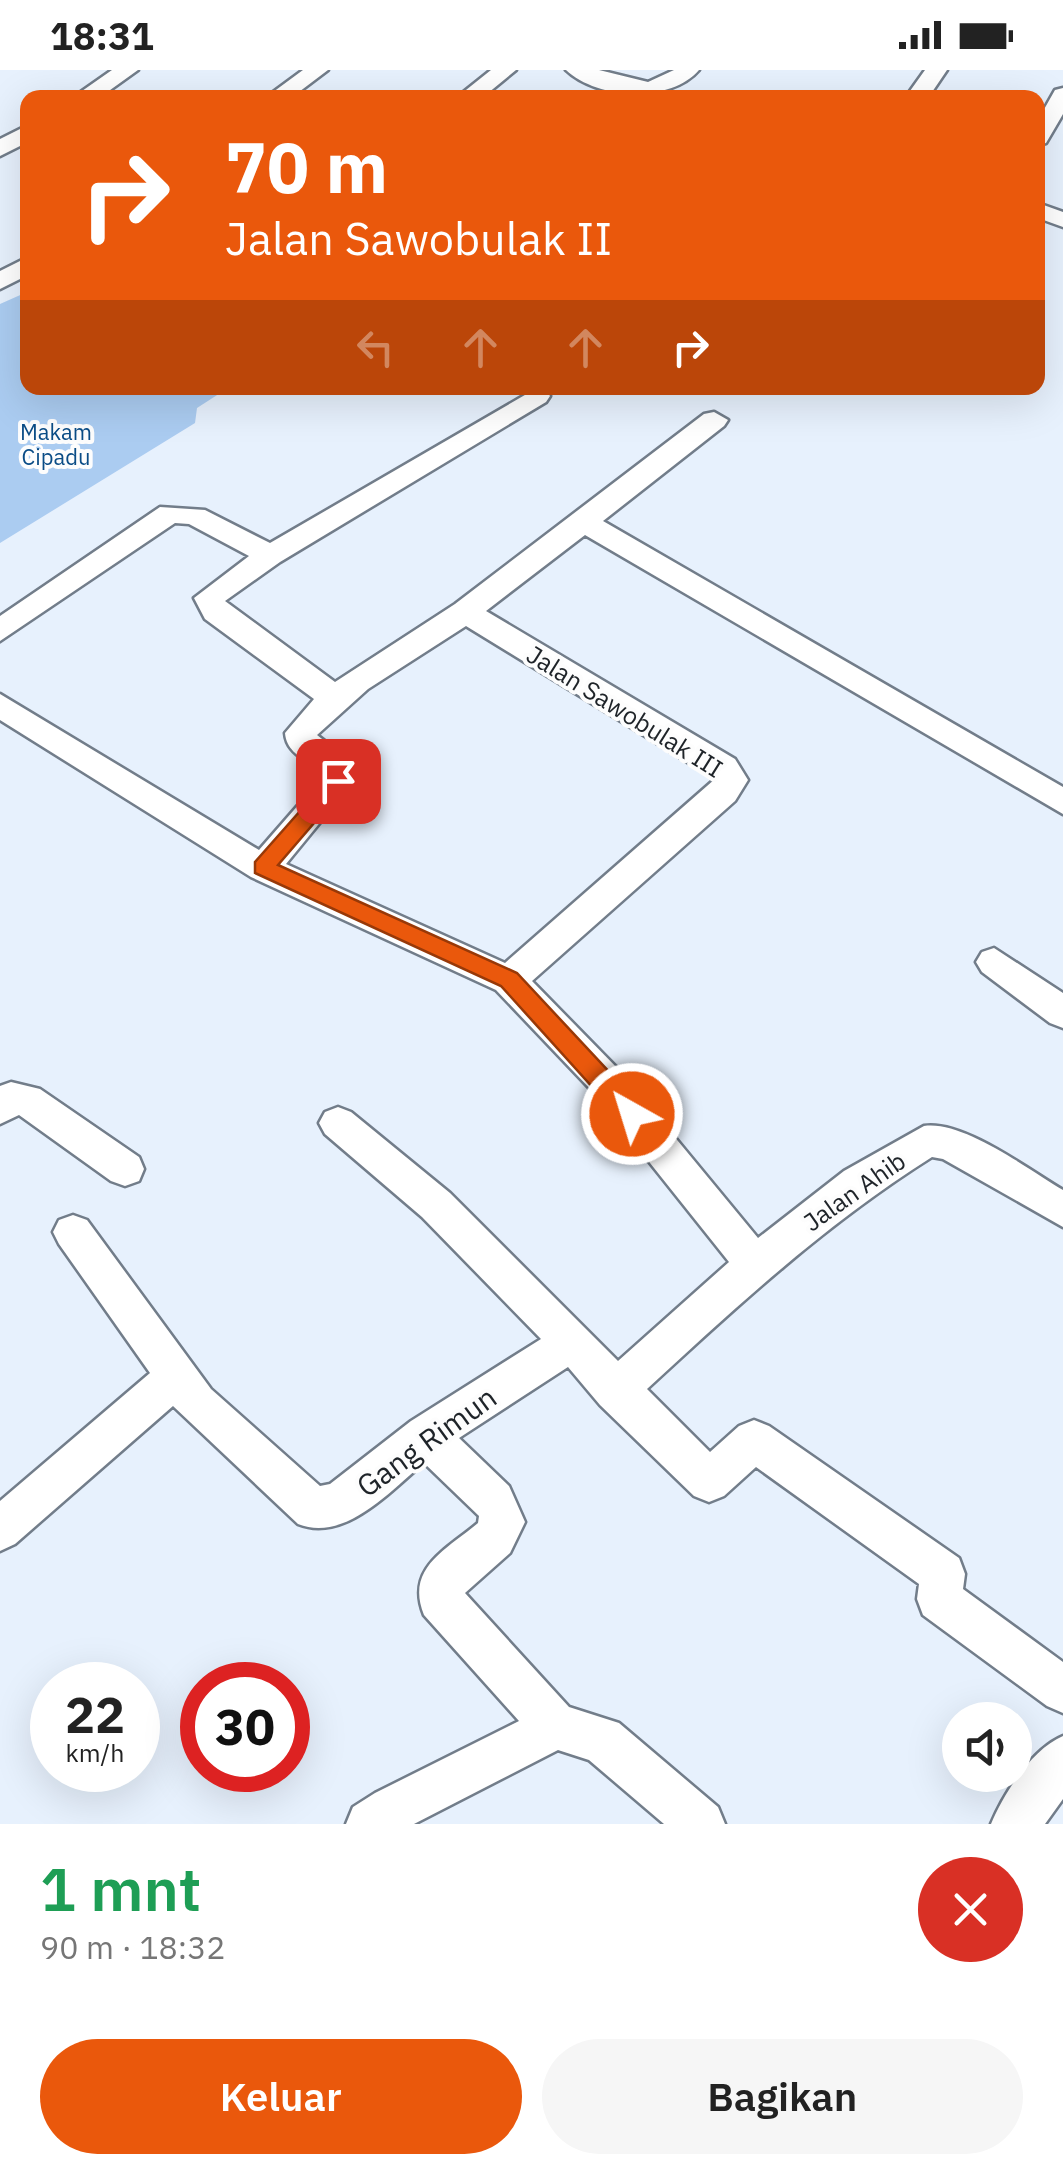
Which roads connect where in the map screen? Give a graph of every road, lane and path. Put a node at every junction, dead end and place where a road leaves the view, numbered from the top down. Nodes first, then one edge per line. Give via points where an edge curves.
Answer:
1 (127, 70) edge
2 (317, 70) edge
3 (505, 70) edge
4 (577, 70) edge
5 (688, 70) edge
6 (96, 90) edge
7 (288, 90) edge
8 (478, 90) edge
9 (644, 90) edge
10 (660, 90) edge
11 (1063, 95) edge
12 (1045, 126) edge
13 (537, 396) dead end
14 (714, 420) dead end
15 (581, 520) junction
16 (270, 555) junction
17 (466, 612) junction
18 (0, 631) edge
19 (335, 698) junction
20 (0, 705) edge
21 (1063, 802) edge
22 (263, 868) junction
23 (994, 962) dead end
24 (509, 980) junction
25 (1063, 1013) edge
26 (0, 1108) edge
27 (338, 1124) dead end
28 (124, 1169) dead end
29 (1063, 1210) edge
30 (73, 1232) dead end
31 (755, 1264) junction
32 (571, 1342) junction
33 (176, 1377) junction
34 (615, 1391) junction
35 (426, 1435) junction
36 (0, 1529) edge
37 (1063, 1690) edge
38 (554, 1726) junction
39 (1063, 1760) edge
40 (370, 1824) edge
41 (701, 1824) edge
42 (1015, 1824) edge

1 - 6 street
2 - 7 street
3 - 8 street
4 - 9 street
5 - 10 street
11 - 12 street
13 - 16 street
14 - 15 street
15 - 17 street
15 - 21 street
16 - 18 street via 195,516 170,513
16 - 19 street via 214,592 208,603
17 - 19 street
17 - 24 street, Jalan Sawobulak III via 724,768 732,780
19 - 22 street via 301,733 302,743 328,761 338,781
20 - 22 street
22 - 24 street
23 - 25 street
24 - 31 street via 608,1083
26 - 28 street via 11,1098 27,1100
27 - 32 street via 436,1204
29 - 31 street, Jalan Ahib via 937,1140 924,1142 858,1182
30 - 33 street
31 - 34 street
32 - 34 street
32 - 35 street, Gang Rimun
33 - 35 street, Gang Rimun via 313,1510 340,1504
33 - 36 street
34 - 37 street via 709,1482 754,1440 943,1574 939,1599
35 - 38 street via 494,1500 503,1522 438,1588 440,1599
38 - 40 street via 519,1749 410,1796
38 - 41 street via 602,1740
39 - 42 street

